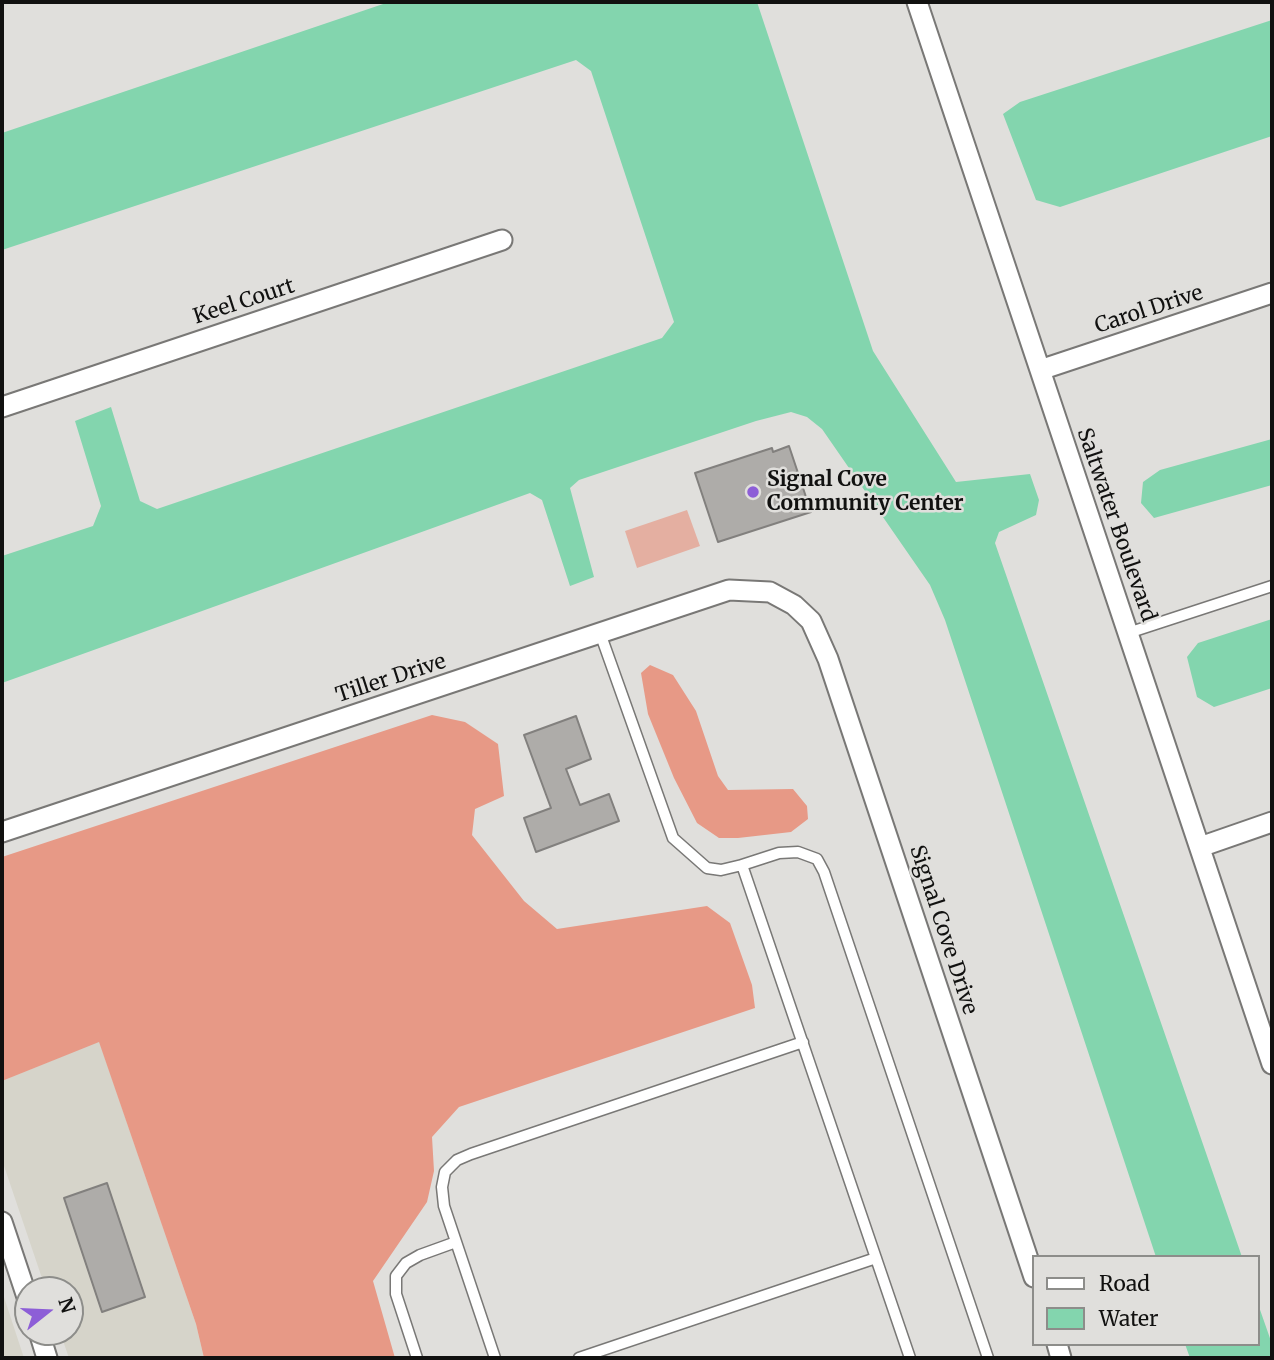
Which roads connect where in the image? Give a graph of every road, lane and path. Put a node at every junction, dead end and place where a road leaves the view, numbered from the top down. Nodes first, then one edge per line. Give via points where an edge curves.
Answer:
1 (917, 2) edge
2 (502, 240) dead end
3 (1272, 293) edge
4 (1040, 370) junction
5 (2, 407) edge
6 (1272, 586) edge
7 (794, 605) joint
8 (600, 633) junction
9 (1128, 633) junction
10 (1272, 822) edge
11 (2, 832) edge
12 (1200, 847) junction
13 (742, 865) junction
14 (803, 1042) junction
15 (1272, 1064) edge
16 (2, 1222) edge
17 (456, 1242) junction
18 (876, 1258) junction
19 (1032, 1271) edge
20 (20, 1276) edge
21 (417, 1358) edge
22 (495, 1358) edge
23 (581, 1358) edge
24 (910, 1358) edge
25 (988, 1358) edge

1 - 4 street, Saltwater Boulevard
2 - 5 street, Keel Court
3 - 4 street, Carol Drive
4 - 9 street, Saltwater Boulevard
6 - 9 lane
7 - 8 street, Tiller Drive via 770,592 729,590
7 - 19 street, Signal Cove Drive via 811,621 828,659
8 - 11 street, Tiller Drive
8 - 13 lane via 673,838 707,868
9 - 12 street, Saltwater Boulevard
10 - 12 street
12 - 15 street, Saltwater Boulevard
13 - 14 lane
13 - 25 lane via 798,852 817,859 824,872
14 - 17 lane via 457,1160 445,1172 442,1187
14 - 18 lane
16 - 20 street
17 - 21 lane via 420,1255 396,1276 396,1294
17 - 22 lane
18 - 23 lane
18 - 24 lane

